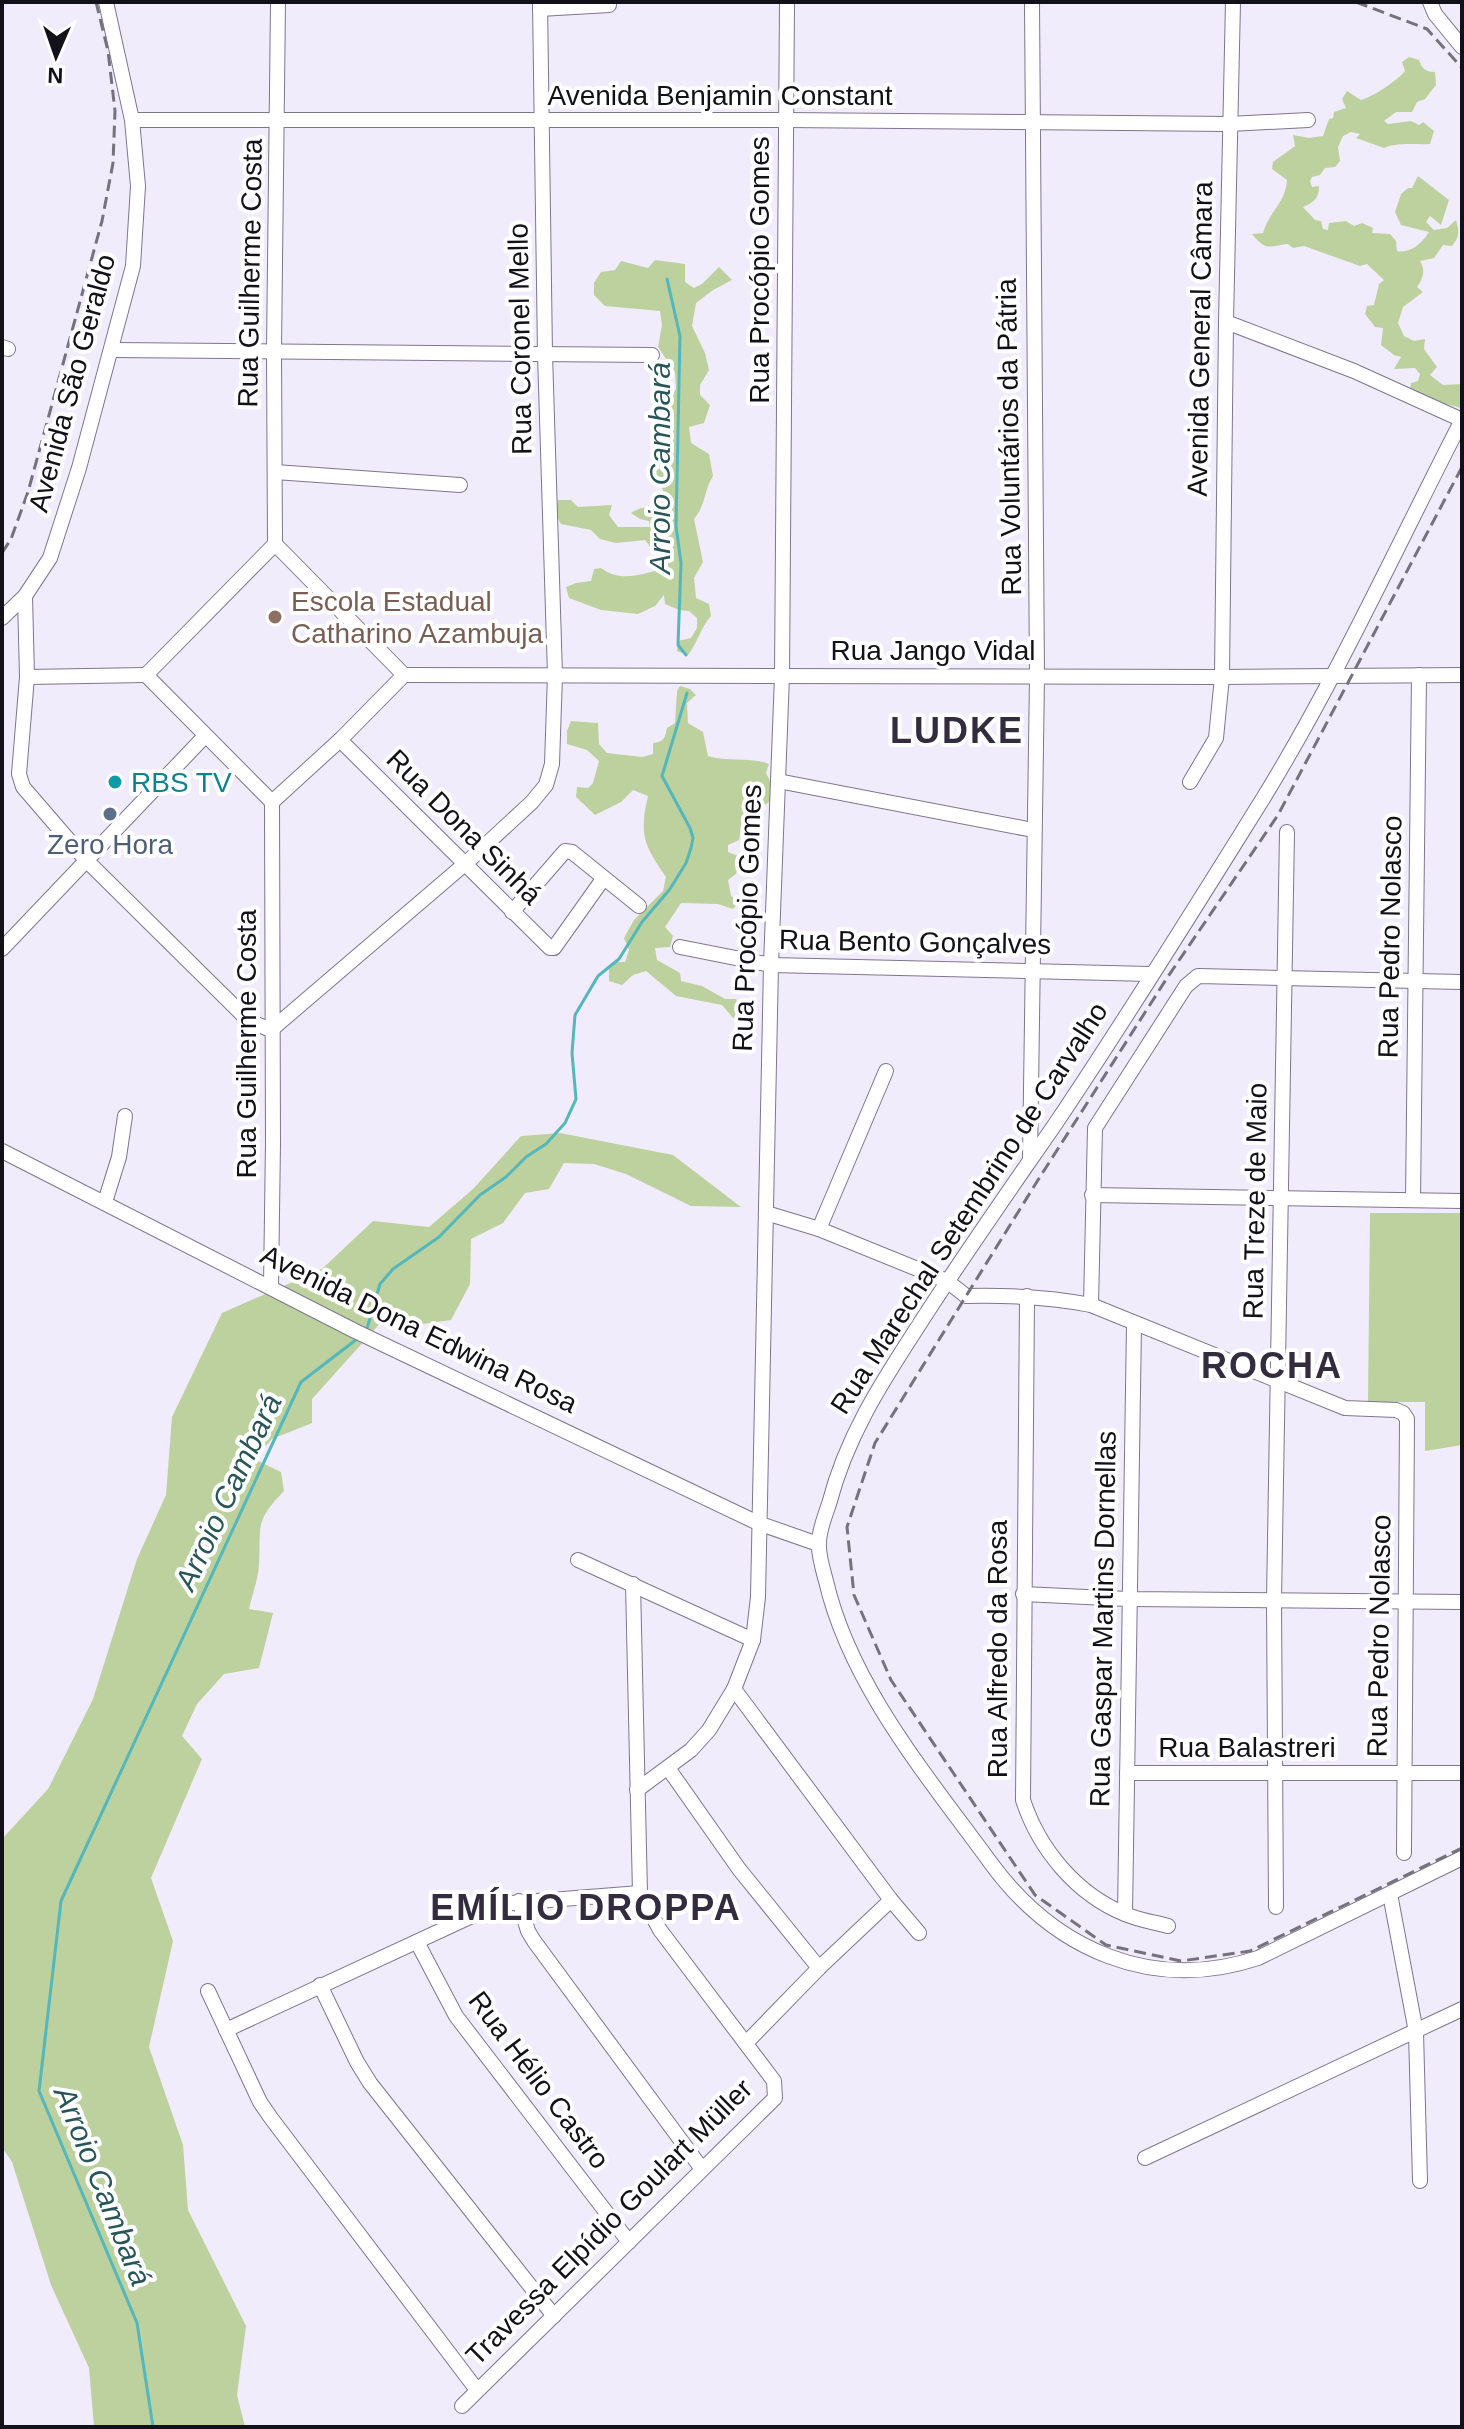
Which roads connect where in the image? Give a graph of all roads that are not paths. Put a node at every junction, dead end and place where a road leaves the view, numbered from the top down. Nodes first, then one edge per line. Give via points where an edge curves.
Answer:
1 (106, 2) edge
2 (278, 2) edge
3 (787, 2) edge
4 (1032, 2) edge
5 (1233, 2) edge
6 (1430, 2) edge
7 (609, 5) dead end
8 (540, 6) edge
9 (1462, 47) edge
10 (278, 119) junction
11 (132, 120) junction
12 (786, 120) junction
13 (1308, 120) dead end
14 (542, 121) junction
15 (1032, 123) junction
16 (1229, 124) junction
17 (1226, 322) junction
18 (113, 350) junction
19 (274, 351) junction
20 (545, 354) junction
21 (652, 355) dead end
22 (1462, 420) edge
23 (275, 472) junction
24 (460, 485) dead end
25 (275, 544) junction
26 (25, 596) junction
27 (2, 618) edge
28 (146, 675) junction
29 (404, 675) junction
30 (555, 675) junction
31 (1419, 675) junction
32 (1462, 675) edge
33 (782, 676) junction
34 (1331, 676) junction
35 (27, 677) junction
36 (1037, 677) junction
37 (1222, 677) junction
38 (205, 736) junction
39 (340, 740) junction
40 (19, 774) junction
41 (2, 778) edge
42 (778, 781) junction
43 (1190, 782) dead end
44 (272, 802) junction
45 (1033, 830) junction
46 (1287, 832) dead end
47 (86, 860) junction
48 (466, 863) junction
49 (603, 879) junction
50 (639, 906) dead end
51 (512, 912) junction
52 (680, 947) dead end
53 (2, 949) edge
54 (771, 965) junction
55 (1033, 970) junction
56 (1150, 974) junction
57 (1284, 977) junction
58 (1417, 980) junction
59 (1462, 982) edge
60 (271, 1030) junction
61 (886, 1071) dead end
62 (125, 1116) dead end
63 (2, 1151) edge
64 (1030, 1159) junction
65 (1092, 1195) junction
66 (1280, 1198) junction
67 (1413, 1200) junction
68 (1462, 1201) edge
69 (105, 1202) junction
70 (766, 1213) junction
71 (819, 1229) junction
72 (947, 1281) junction
73 (271, 1286) junction
74 (966, 1296) junction
75 (1027, 1296) junction
76 (932, 1304) junction
77 (1091, 1305) junction
78 (1134, 1324) junction
79 (1279, 1380) junction
80 (758, 1523) junction
81 (818, 1544) junction
82 (578, 1560) dead end
83 (633, 1584) junction
84 (1023, 1594) junction
85 (1128, 1599) junction
86 (1274, 1600) junction
87 (1406, 1601) junction
88 (1462, 1602) edge
89 (753, 1640) junction
90 (734, 1689) junction
91 (668, 1768) junction
92 (1274, 1772) junction
93 (1127, 1773) junction
94 (1403, 1773) junction
95 (1462, 1773) edge
96 (637, 1790) junction
97 (1404, 1853) dead end
98 (1462, 1858) edge
99 (640, 1893) junction
100 (1390, 1894) junction
101 (891, 1900) junction
102 (519, 1901) junction
103 (1276, 1907) dead end
104 (1125, 1914) junction
105 (1168, 1926) dead end
106 (919, 1933) dead end
107 (417, 1942) junction
108 (819, 1968) junction
109 (320, 1985) junction
110 (208, 1991) dead end
111 (1462, 2009) edge
112 (226, 2030) junction
113 (1416, 2032) junction
114 (747, 2042) junction
115 (1145, 2158) dead end
116 (702, 2169) junction
117 (1420, 2181) dead end
118 (629, 2242) junction
119 (554, 2316) junction
120 (477, 2390) junction
121 (462, 2406) dead end

1 - 11 street, Avenida São Geraldo
2 - 10 street, Rua Guilherme Costa
3 - 12 street, Rua Procópio Gomes
4 - 15 street, Rua Voluntários da Pátria
5 - 16 street, Avenida General Câmara
6 - 9 street
7 - 8 street
8 - 14 street, Rua Coronel Mello
10 - 11 street, Avenida Benjamin Constant
10 - 14 street, Avenida Benjamin Constant
10 - 19 street, Rua Guilherme Costa
11 - 18 street, Avenida São Geraldo via 137,229
12 - 14 street, Avenida Benjamin Constant
12 - 15 street, Avenida Benjamin Constant
12 - 33 street, Rua Procópio Gomes
13 - 16 street, Avenida Benjamin Constant
14 - 20 street, Rua Coronel Mello
15 - 16 street, Avenida Benjamin Constant
15 - 36 street, Rua Voluntários da Pátria
16 - 17 street, Avenida General Câmara
17 - 22 street
17 - 37 street, Avenida General Câmara
18 - 19 street
18 - 26 street, Avenida São Geraldo via 64,519 50,558
19 - 20 street
19 - 23 street, Rua Guilherme Costa
20 - 21 street
20 - 30 street, Rua Coronel Mello
22 - 34 street, Rua Marechal Setembrino de Carvalho
23 - 24 street
23 - 25 street, Rua Guilherme Costa
25 - 28 street
25 - 29 street
26 - 27 street, Avenida São Geraldo
26 - 35 street
28 - 35 street
28 - 38 street
29 - 30 street, Rua Jango Vidal
29 - 39 street
30 - 33 street, Rua Jango Vidal
30 - 48 street, Rua Coronel Mello via 552,764 546,785
31 - 32 street, Rua Jango Vidal
31 - 34 street, Rua Jango Vidal
31 - 58 street, Rua Pedro Nolasco
33 - 36 street, Rua Jango Vidal
33 - 42 street, Rua Procópio Gomes
34 - 37 street, Rua Jango Vidal
34 - 56 street, Rua Marechal Setembrino de Carvalho via 1264,796
35 - 40 street
36 - 37 street, Rua Jango Vidal
36 - 45 street, Rua Voluntários da Pátria
37 - 43 street, Avenida General Câmara via 1216,738
38 - 44 street
38 - 47 street
39 - 44 street
39 - 48 street, Rua Dona Sinhá
40 - 41 street
40 - 47 street via 33,800
42 - 45 street
42 - 54 street, Rua Procópio Gomes
44 - 60 street, Rua Guilherme Costa
45 - 55 street, Rua Voluntários da Pátria
46 - 57 street, Rua Treze de Maio
47 - 53 street
47 - 60 street via 249,1021
48 - 51 street, Rua Dona Sinhá
48 - 60 street, Rua Coronel Mello
49 - 50 street
49 - 51 street via 565,851
49 - 51 street, Rua Dona Sinhá via 554,948
52 - 54 street, Rua Bento Gonçalves
54 - 55 street, Rua Bento Gonçalves
54 - 70 street, Rua Procópio Gomes
55 - 56 street, Rua Bento Gonçalves
55 - 64 street, Rua Voluntários da Pátria
56 - 64 street, Rua Marechal Setembrino de Carvalho
57 - 58 street
57 - 65 street via 1198,976 1186,986 1095,1128
57 - 66 street, Rua Treze de Maio
58 - 59 street
58 - 67 street, Rua Pedro Nolasco
60 - 73 street, Rua Guilherme Costa
61 - 71 street
62 - 69 street
63 - 69 street, Avenida Dona Edwina Rosa
64 - 72 street, Rua Marechal Setembrino de Carvalho
65 - 66 street
65 - 77 street
66 - 67 street
66 - 79 street, Rua Treze de Maio
67 - 68 street
69 - 73 street, Avenida Dona Edwina Rosa
70 - 71 street
70 - 80 street, Rua Procópio Gomes
71 - 72 street
72 - 74 street
72 - 76 street, Rua Marechal Setembrino de Carvalho
73 - 80 street, Avenida Dona Edwina Rosa
74 - 75 street
74 - 76 street
75 - 77 street
75 - 84 street, Rua Alfredo da Rosa
76 - 81 street, Rua Marechal Setembrino de Carvalho via 850,1439
77 - 78 street
78 - 79 street
78 - 85 street, Rua Gaspar Martins Dornellas
79 - 86 street, Rua Treze de Maio
79 - 87 street, Rua Pedro Nolasco via 1345,1408 1396,1410 1407,1419
80 - 81 street, Avenida Dona Edwina Rosa
80 - 89 street, Rua Procópio Gomes
81 - 100 street, Rua Marechal Setembrino de Carvalho via 834,1614 848,1648 901,1739 1000,1876 1068,1938 1150,1969 1230,1967
82 - 83 street
83 - 89 street
83 - 96 street, Travessa Elpídio Goulart Müller
84 - 85 street
84 - 104 street, Rua Alfredo da Rosa via 1023,1800 1032,1826 1059,1866
85 - 86 street
85 - 93 street, Rua Gaspar Martins Dornellas
86 - 87 street
86 - 92 street, Rua Treze de Maio
87 - 88 street
87 - 94 street, Rua Pedro Nolasco
89 - 90 street, Rua Procópio Gomes
90 - 91 street, Rua Procópio Gomes via 709,1730
90 - 101 street
91 - 96 street, Rua Procópio Gomes
91 - 108 street via 739,1869
92 - 93 street, Rua Balastreri
92 - 94 street, Rua Balastreri
92 - 103 street, Rua Treze de Maio
93 - 104 street, Rua Gaspar Martins Dornellas
94 - 95 street, Rua Balastreri
94 - 97 street, Rua Pedro Nolasco
96 - 99 street, Travessa Elpídio Goulart Müller
98 - 100 street, Rua Marechal Setembrino de Carvalho
99 - 102 street
99 - 114 street, Travessa Elpídio Goulart Müller via 660,1930
100 - 113 street
101 - 106 street
101 - 108 street
102 - 107 street via 482,1910
102 - 116 street via 534,1941
104 - 105 street, Rua Alfredo da Rosa
107 - 109 street
107 - 118 street, Rua Hélio Castro via 456,2016
108 - 114 street
109 - 112 street
109 - 119 street via 370,2083
110 - 112 street
111 - 113 street
112 - 120 street via 271,2118
113 - 115 street
113 - 117 street
114 - 116 street, Travessa Elpídio Goulart Müller via 774,2081 775,2098
116 - 118 street, Travessa Elpídio Goulart Müller
118 - 119 street, Travessa Elpídio Goulart Müller
119 - 120 street, Travessa Elpídio Goulart Müller
120 - 121 street, Travessa Elpídio Goulart Müller

